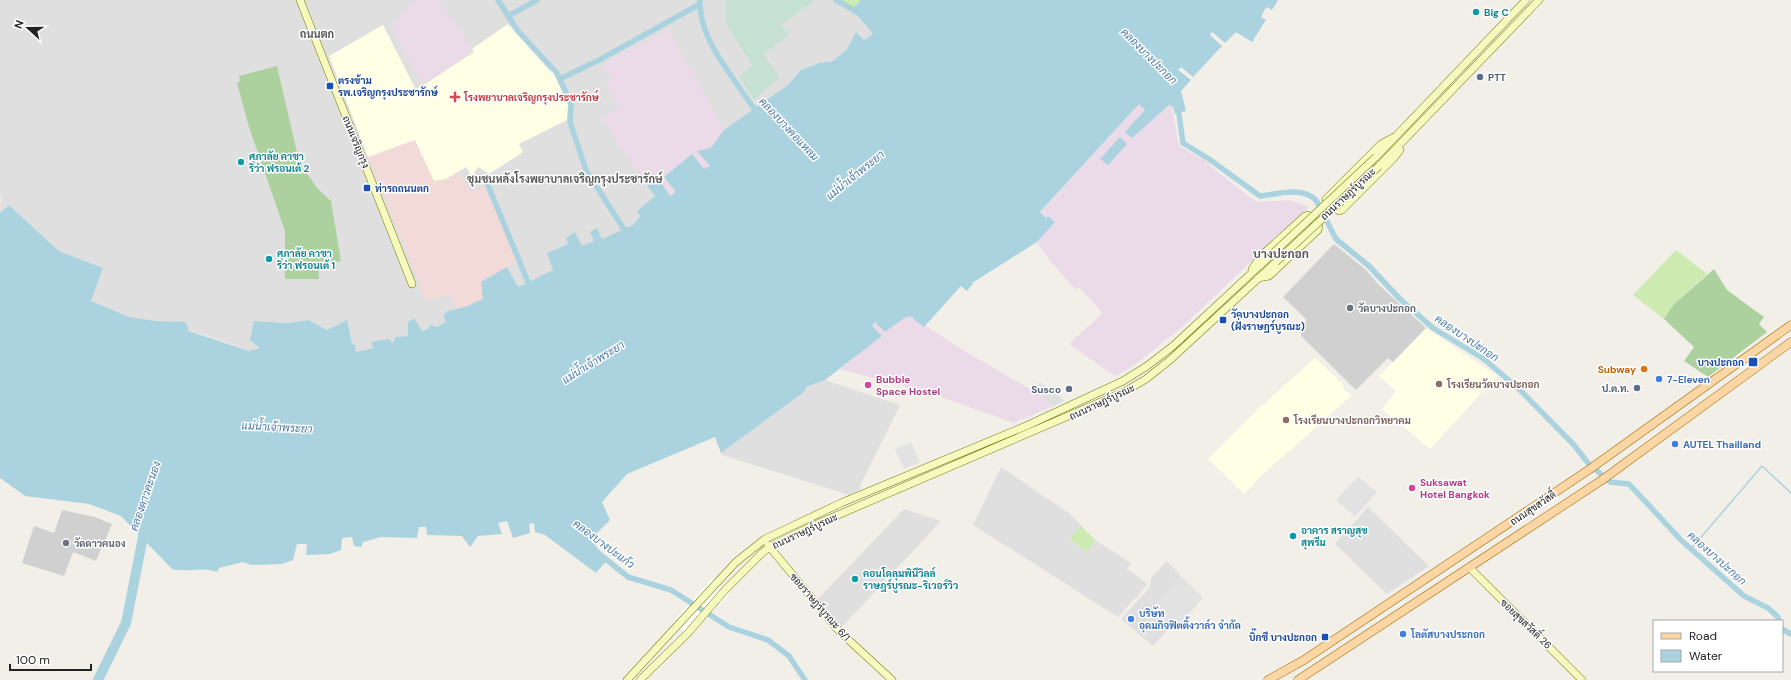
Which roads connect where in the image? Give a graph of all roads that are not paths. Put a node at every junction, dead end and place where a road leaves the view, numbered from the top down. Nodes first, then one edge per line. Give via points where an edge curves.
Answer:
1 (300, 0) edge
2 (1526, 0) edge
3 (1539, 0) edge
4 (1416, 127) junction
5 (1396, 136) junction
6 (1258, 278) junction
7 (1240, 283) junction
8 (412, 284) dead end
9 (1791, 325) edge
10 (1791, 342) edge
11 (816, 514) junction
12 (820, 523) junction
13 (765, 539) junction
14 (769, 547) junction
15 (1470, 568) junction
16 (1299, 663) junction
17 (627, 680) edge
18 (640, 680) edge
19 (892, 680) edge
20 (1268, 680) edge
21 (1276, 680) edge
22 (1298, 680) edge
23 (1582, 680) edge

1 - 8 main road, ถนนเจริญกรุง
2 - 5 main road, ถนนราษฎร์บูรณะ
3 - 4 main road, ถนนราษฎร์บูรณะ
4 - 5 main road via 1393,159 1339,211 1326,199 1381,144
4 - 6 main road, ถนนราษฎร์บูรณะ, bridge via 1379,166
5 - 7 main road, ถนนราษฎร์บูรณะ, bridge
6 - 7 main road via 1269,276 1318,230 1319,226 1308,215 1261,256
6 - 12 main road, ถนนราษฎร์บูรณะ via 1170,360 1124,392
7 - 11 main road, ถนนราษฎร์บูรณะ via 1168,350 1123,381 1026,426
9 - 16 main road, ถนนสุขสวัสดิ์ via 1605,459
10 - 15 main road, ถนนสุขสวัสดิ์ via 1615,471
11 - 12 main road
11 - 13 main road, ถนนราษฎร์บูรณะ
12 - 14 main road, ถนนราษฎร์บูรณะ
13 - 14 main road, ซอยราษฎร์บูรณะ 6/1
13 - 17 main road, ถนนราษฎร์บูรณะ via 736,562
14 - 18 main road, ถนนราษฎร์บูรณะ
14 - 19 main road, ซอยราษฎร์บูรณะ 6/1 via 839,631
15 - 22 main road, ถนนสุขสวัสดิ์
15 - 23 main road, ซอยสุขสวัสดิ์ 26
16 - 20 main road, ถนนสุขสวัสดิ์
16 - 21 main road

